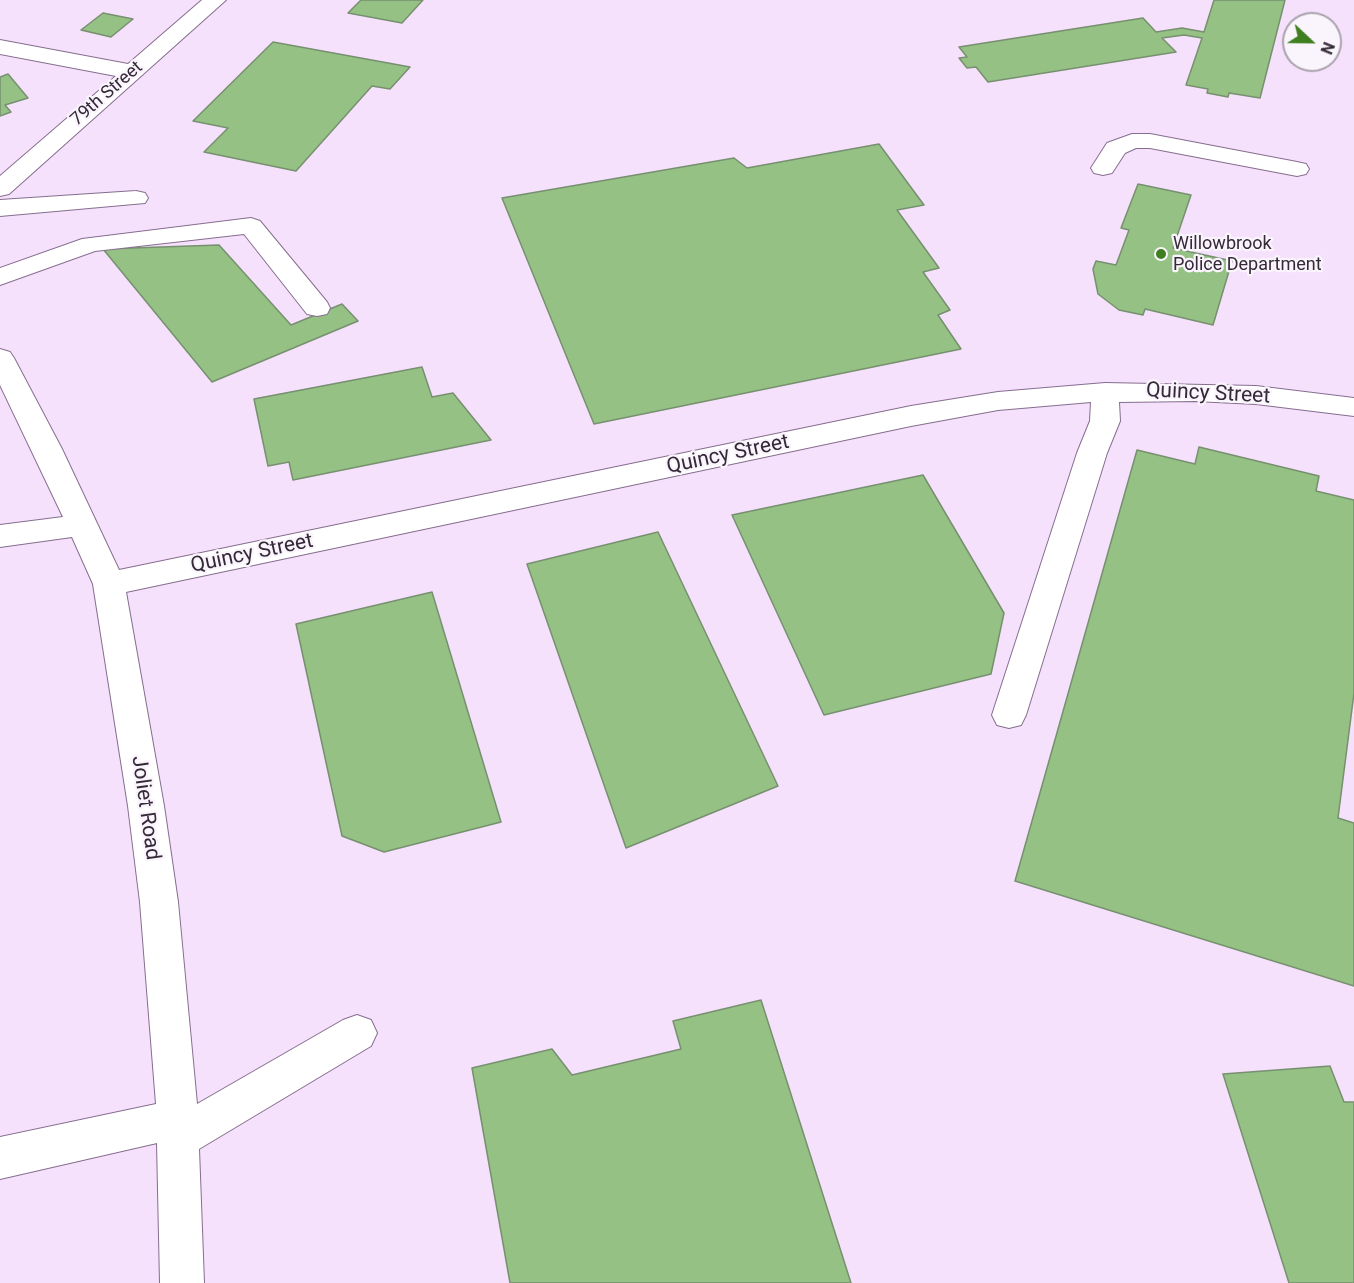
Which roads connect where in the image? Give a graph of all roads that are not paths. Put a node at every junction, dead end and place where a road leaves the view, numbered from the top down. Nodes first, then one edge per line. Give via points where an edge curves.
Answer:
1 (215, 0) edge
2 (0, 47) edge
3 (133, 72) junction
4 (1103, 168) dead end
5 (1298, 169) dead end
6 (0, 189) edge
7 (136, 198) dead end
8 (0, 208) edge
9 (0, 277) edge
10 (317, 308) dead end
11 (0, 358) edge
12 (1105, 392) junction
13 (1354, 407) edge
14 (81, 525) junction
15 (0, 536) edge
16 (109, 584) junction
17 (1009, 715) dead end
18 (357, 1033) dead end
19 (177, 1129) junction
20 (0, 1158) edge
21 (182, 1283) edge

1 - 3 street, 79th Street
2 - 3 street
3 - 6 street, 79th Street
4 - 5 street via 1116,148 1132,141 1150,141
7 - 8 street
9 - 10 street via 91,244 251,226
11 - 14 street, Joliet Road
12 - 13 street, Quincy Street via 1246,394
12 - 16 street, Quincy Street via 998,401 911,416
12 - 17 street via 1105,421
14 - 15 street
14 - 16 street, Joliet Road
16 - 19 street, Joliet Road via 159,902
18 - 19 street
19 - 20 street
19 - 21 street, Joliet Road

